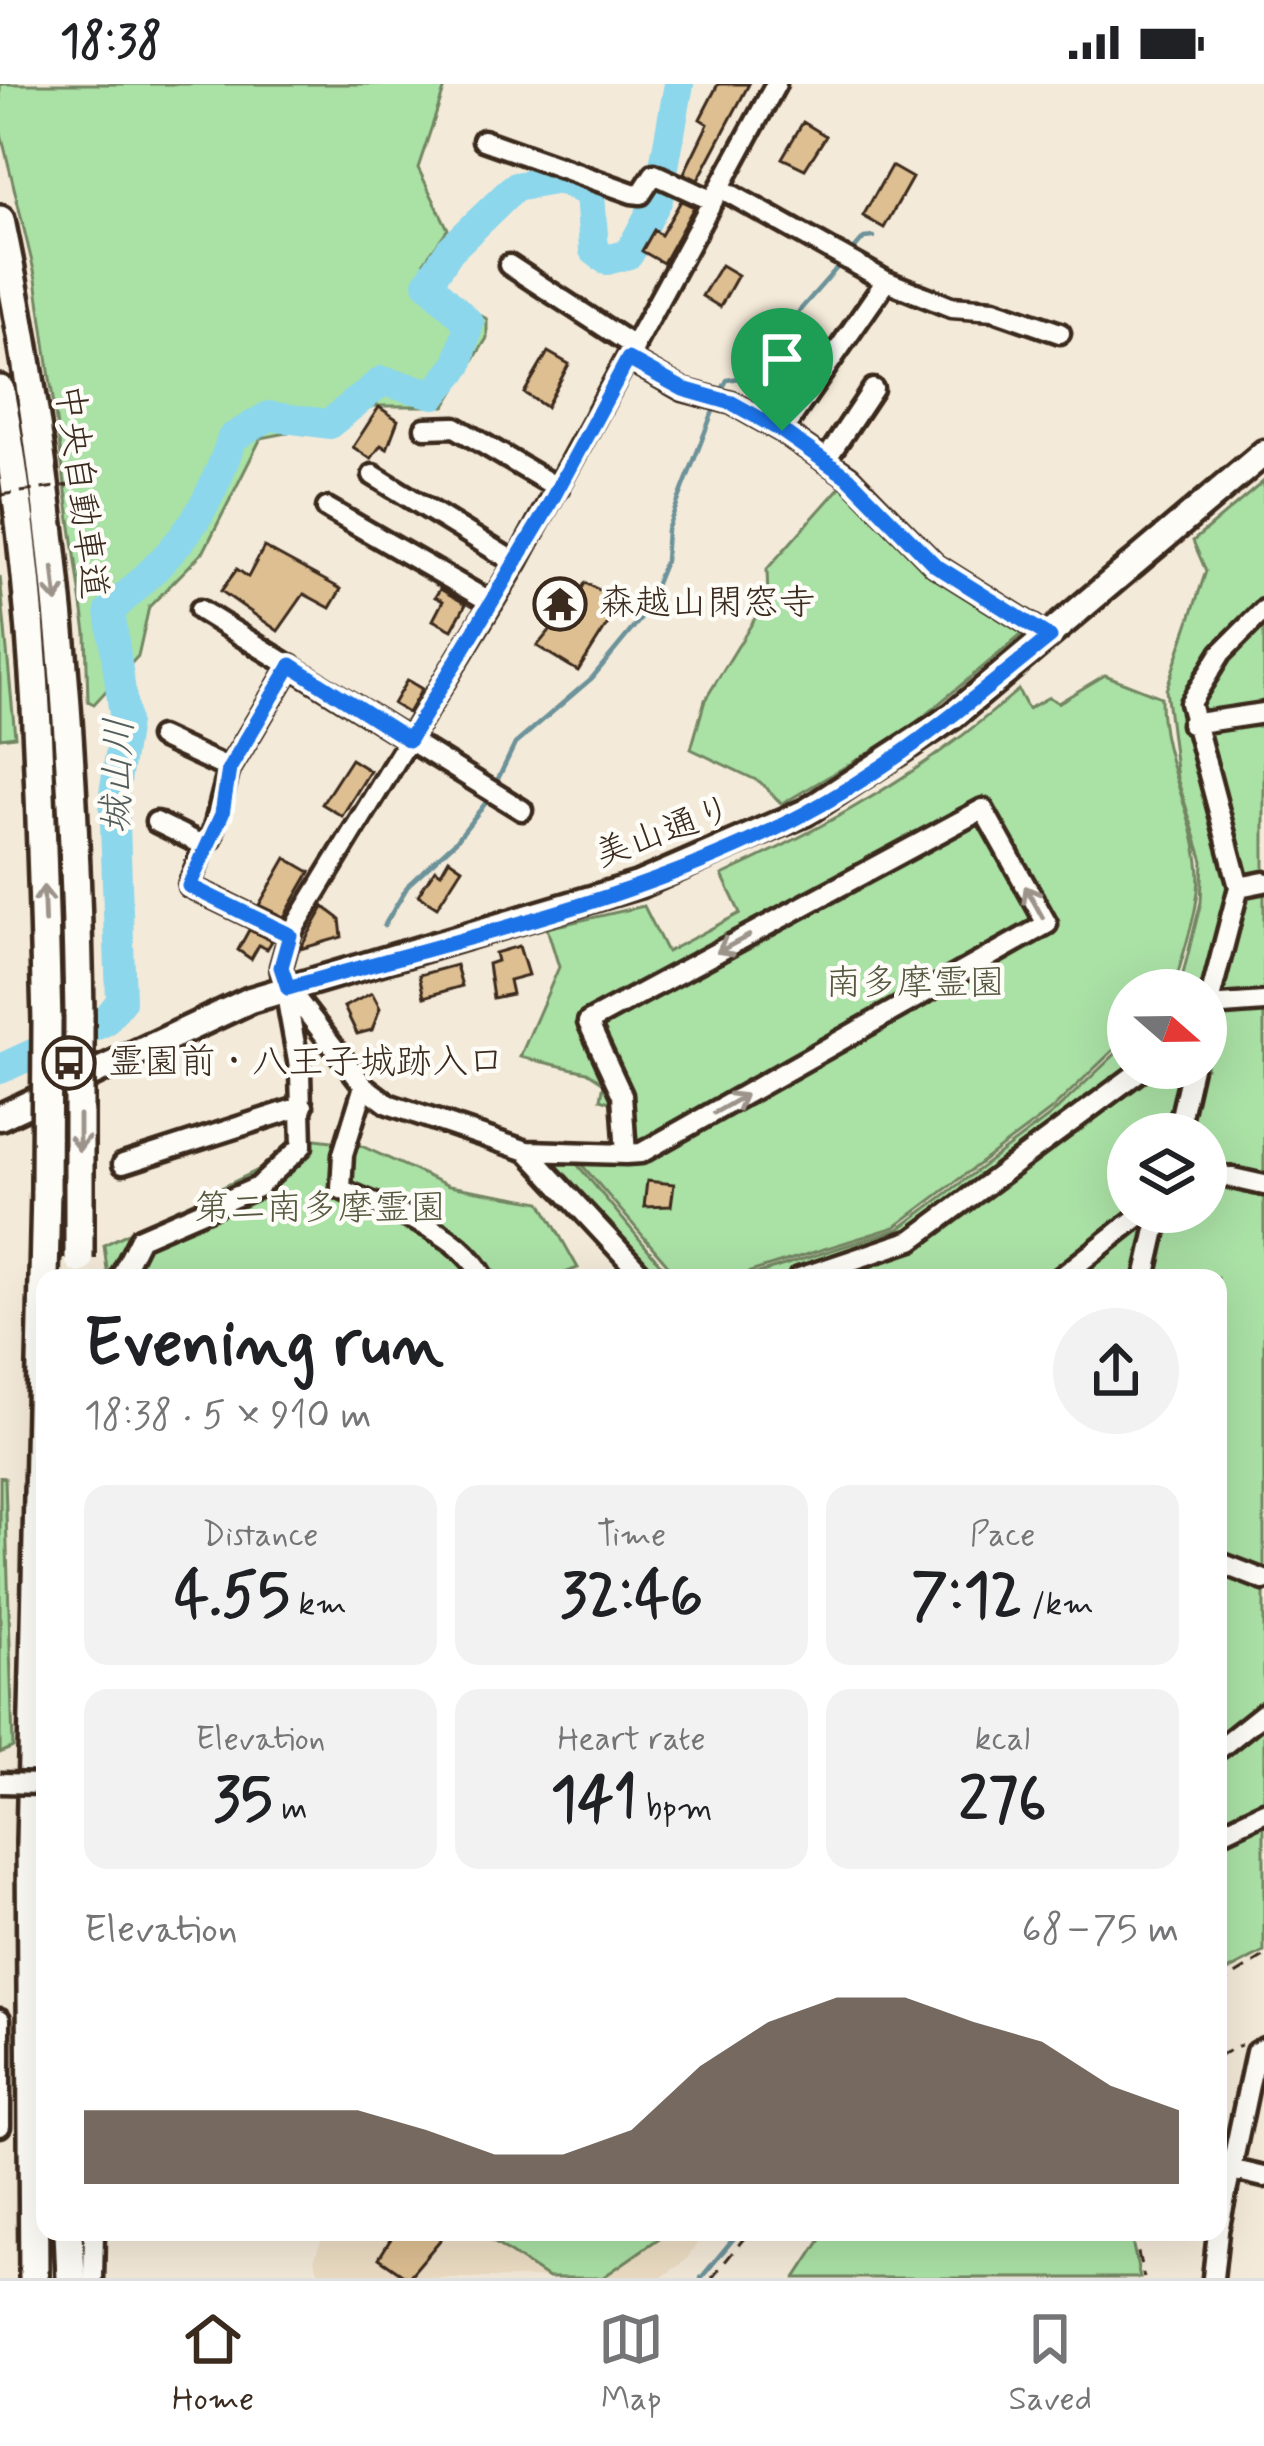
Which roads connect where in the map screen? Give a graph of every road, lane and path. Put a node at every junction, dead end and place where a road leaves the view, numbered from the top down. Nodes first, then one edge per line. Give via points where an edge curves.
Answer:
1 (776, 84) edge
2 (483, 140) dead end
3 (717, 195) junction
4 (0, 220) edge
5 (508, 266) dead end
6 (886, 281) junction
7 (1060, 333) dead end
8 (631, 353) junction
9 (873, 388) dead end
10 (0, 390) edge
11 (425, 428) dead end
12 (782, 431) junction
13 (1264, 453) edge
14 (833, 467) junction
15 (373, 476) dead end
16 (76, 484) dead end
17 (559, 488) junction
18 (0, 495) edge
19 (327, 508) dead end
20 (516, 563) junction
21 (492, 603) junction
22 (200, 610) dead end
23 (1264, 610) edge
24 (1050, 637) junction
25 (291, 665) junction
26 (1264, 713) edge
27 (1192, 724) junction
28 (160, 737) dead end
29 (409, 740) junction
30 (229, 769) junction
31 (522, 810) dead end
32 (155, 822) dead end
33 (206, 841) junction
34 (1264, 882) edge
35 (1238, 886) junction
36 (290, 935) junction
37 (1218, 969) edge
38 (288, 988) junction
39 (1264, 1002) edge
40 (1227, 1007) edge
41 (364, 1086) junction
42 (1116, 1089) edge
43 (303, 1106) junction
44 (0, 1118) edge
45 (527, 1151) junction
46 (626, 1154) junction
47 (123, 1165) dead end
48 (1227, 1177) edge
49 (1264, 1185) edge
50 (1117, 1233) edge
51 (1155, 1233) edge
52 (44, 1269) edge
53 (78, 1269) edge
54 (124, 1269) edge
55 (479, 1269) edge
56 (637, 1269) edge
57 (826, 1269) edge
58 (1071, 1269) edge
59 (1147, 1269) edge
60 (1227, 1565) edge
61 (1263, 1577) edge
62 (36, 1656) edge
63 (1264, 1713) edge
64 (1227, 1742) edge
65 (0, 1783) edge
66 (36, 1784) edge
67 (1264, 1812) edge
68 (1227, 1830) edge
69 (1264, 1958) edge
70 (1227, 1981) edge
71 (1, 2025) edge
72 (1264, 2048) edge
73 (0, 2126) edge
74 (1227, 2158) edge
75 (1227, 2162) edge
76 (1264, 2177) edge
77 (69, 2241) edge
78 (94, 2241) edge
79 (742, 2241) edge
80 (1134, 2241) edge
81 (1217, 2241) edge
82 (34, 2278) edge
83 (71, 2278) edge
84 (93, 2278) edge
85 (712, 2278) edge
86 (1144, 2278) edge
87 (1213, 2278) edge

1 - 3 street
2 - 3 street via 632,193 650,187 653,174
3 - 6 street
3 - 8 street
4 -> 53 highway, 中央自動車道, bridge via 40,442 58,612 75,851
5 - 8 street
6 - 7 street via 951,307 994,310
6 - 12 street
8 - 12 street via 683,389
8 - 17 street
9 - 14 street
52 -> 10 highway, 中央自動車道, bridge via 40,771
11 - 17 street via 455,427
12 - 14 street
13 - 24 main road, 美山通り
14 - 24 street via 935,565
15 - 20 street
16 - 18 path, bridge
17 - 20 street
19 - 21 street
20 - 21 street
21 - 29 street
22 - 25 street
23 - 27 street via 1197,685
24 - 38 main road, 美山通り via 908,749 767,832 638,885
25 - 29 street
25 - 30 street
26 - 27 street
27 - 35 street
28 - 30 street
29 - 31 street
29 - 36 street
30 - 33 street via 222,814
32 - 33 street
33 - 36 street via 189,886
34 - 35 street
35 - 37 street
36 - 38 street via 281,967
38 - 41 street
38 - 43 street
38 - 44 main road, 美山通り via 189,1024
39 - 40 street
41 - 45 street via 388,1104
41 - 55 street via 341,1189 419,1222 470,1254
42 - 57 street via 912,1240
43 - 47 street
43 - 54 street via 302,1146 258,1187 140,1238
45 - 46 street
45 - 56 street
46 -> 46 street via 657,1147 1047,924 983,808 588,1022 622,1095
48 - 49 street
50 - 58 street
51 - 59 street
60 - 61 street
82 -> 62 highway, 中央自動車道, bridge
63 - 64 street
65 - 66 street, bridge
67 - 68 street
69 - 70 path
71 - 73 street
72 - 74 street via 1256,2052
75 - 76 street
77 - 83 highway
78 - 84 street
79 - 85 path
80 - 86 path
81 - 87 street

